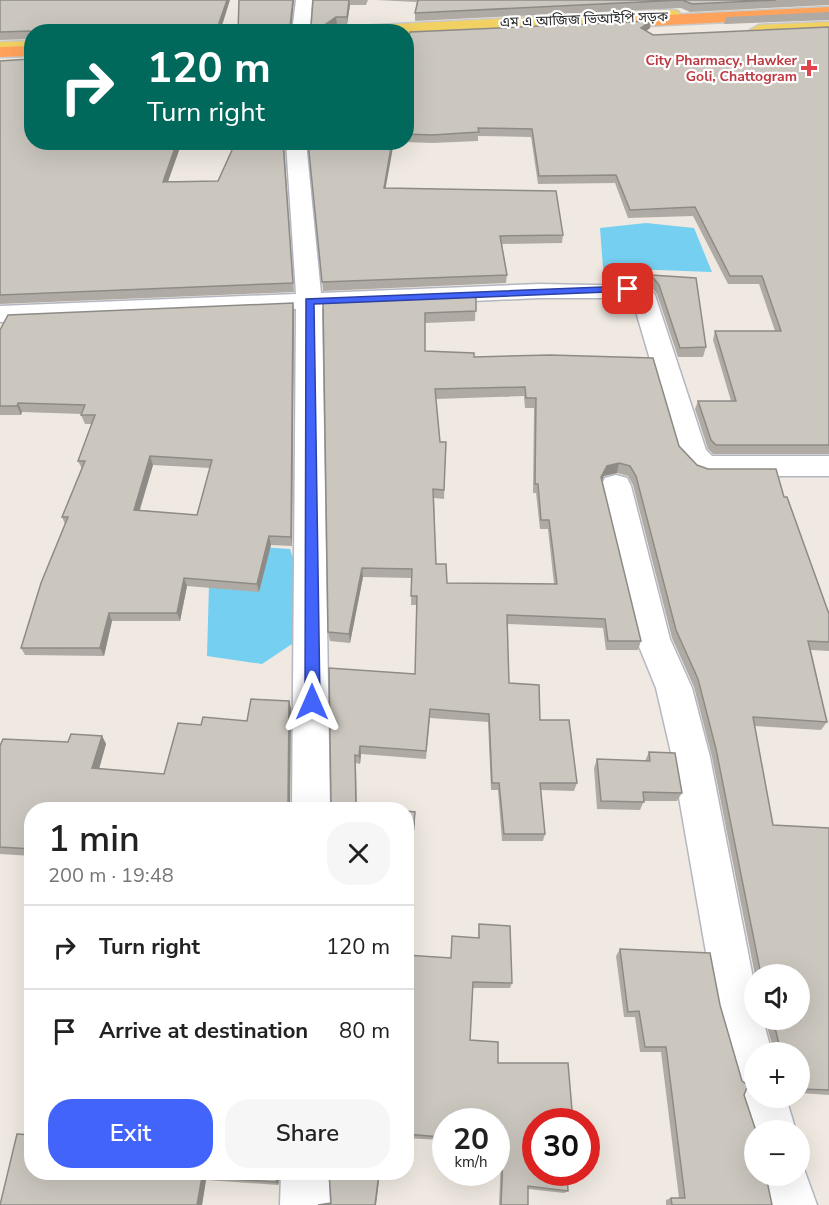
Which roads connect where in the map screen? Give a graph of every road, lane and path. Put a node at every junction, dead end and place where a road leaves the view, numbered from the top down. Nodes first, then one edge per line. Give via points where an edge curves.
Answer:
1 (304, 0) edge
2 (829, 7) edge
3 (829, 12) edge
4 (829, 21) edge
5 (302, 24) edge
6 (829, 27) edge
7 (414, 28) edge
8 (414, 33) edge
9 (597, 38) edge
10 (414, 41) edge
11 (24, 46) edge
12 (0, 47) edge
13 (24, 51) edge
14 (0, 52) edge
15 (24, 60) edge
16 (0, 61) edge
17 (24, 66) edge
18 (0, 67) edge
19 (297, 150) edge
20 (309, 301) junction
21 (0, 314) edge
22 (829, 466) edge
23 (616, 486) dead end
24 (311, 802) edge
25 (747, 1042) edge
26 (305, 1180) edge
27 (787, 1186) edge
28 (304, 1205) edge
29 (792, 1205) edge

1 - 5 street
2 - 7 main road, এম এ আজিজ ভিআইপি সড়ক
3 - 8 highway
4 - 10 highway
6 - 9 main road
11 - 12 main road
13 - 14 highway
15 - 16 highway
17 - 18 main road
19 - 20 street
20 - 21 street
20 - 22 street via 539,291 638,291 643,295 698,462 705,466
20 - 24 street
23 - 25 street via 653,639 674,688 691,757
26 - 28 street
27 - 29 street

